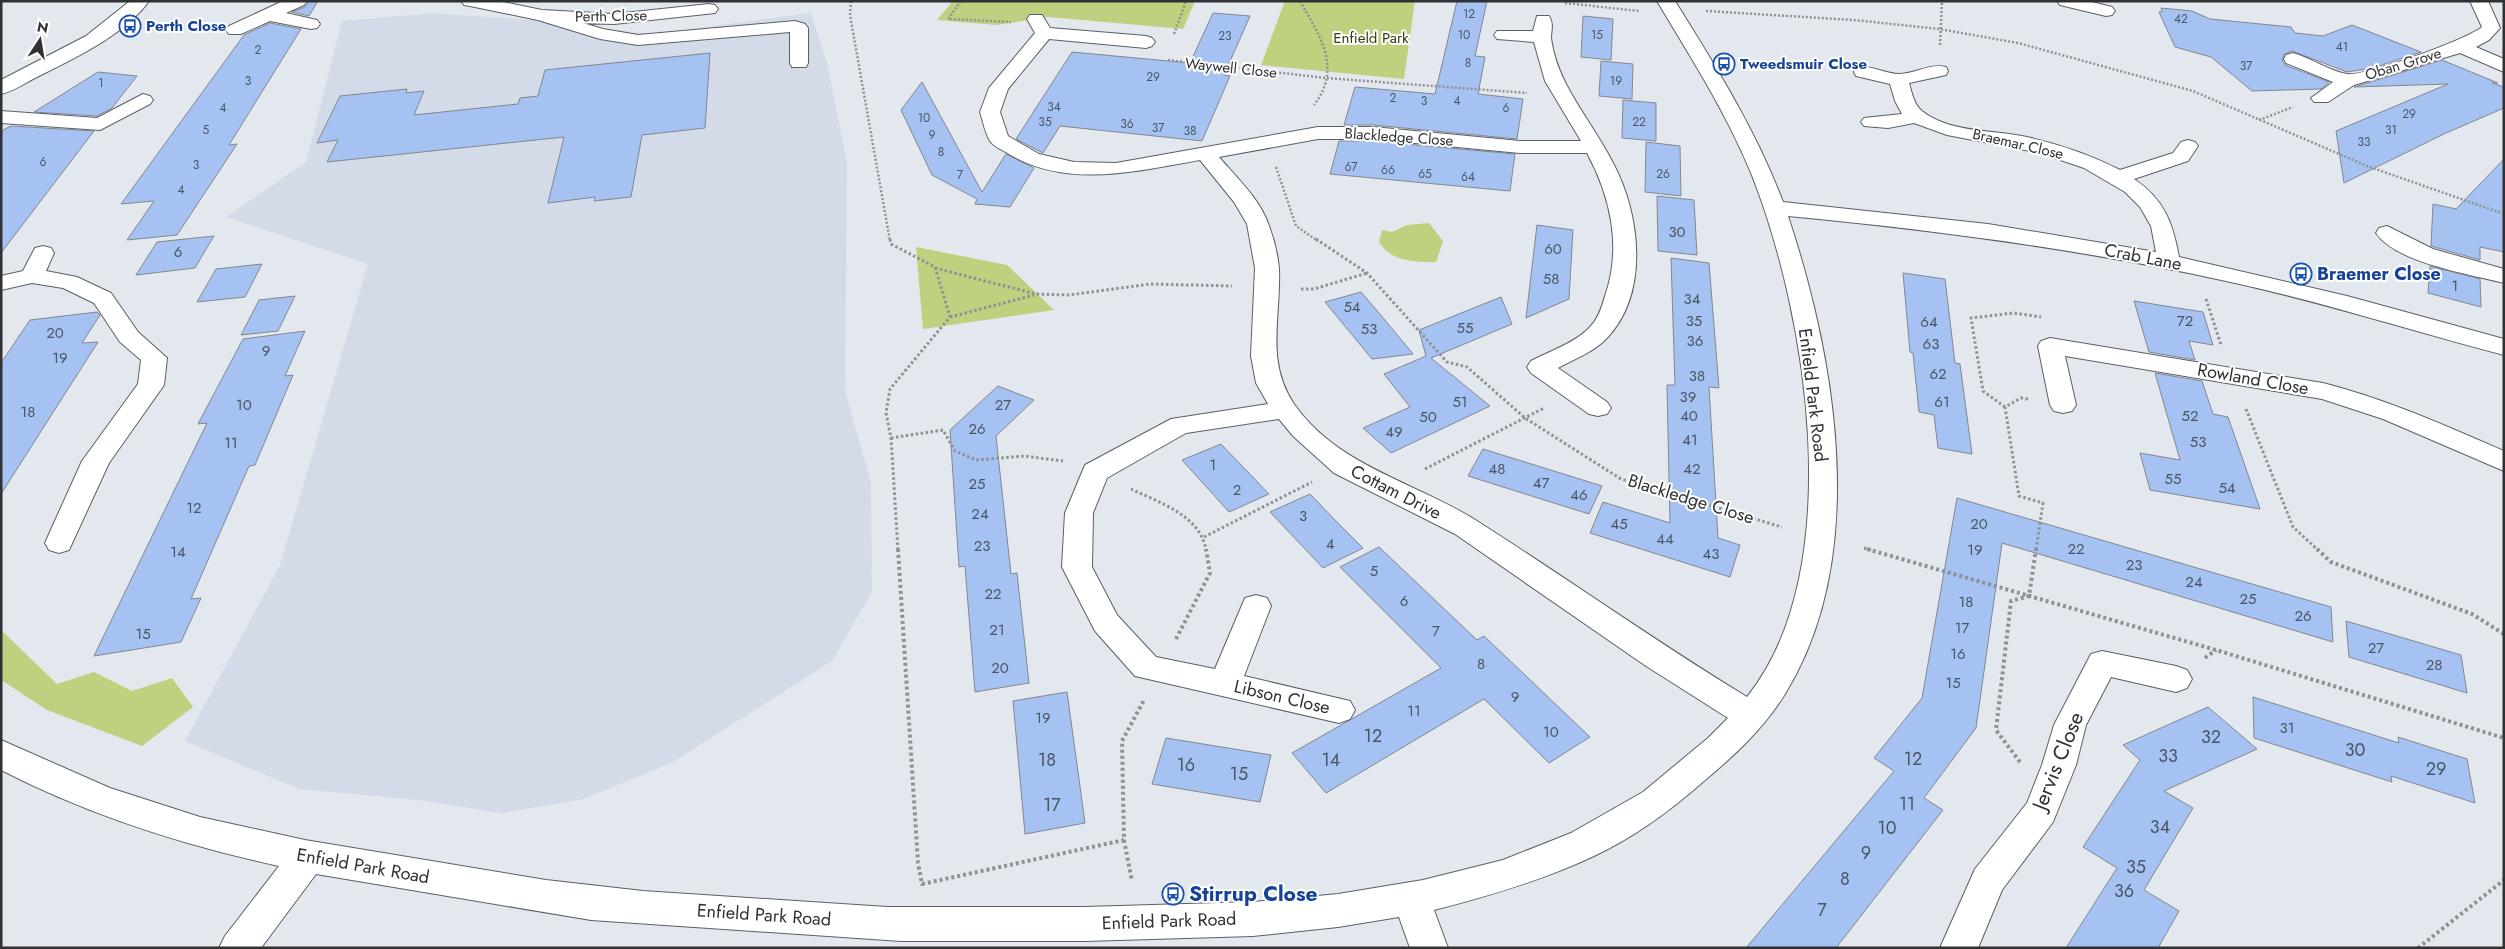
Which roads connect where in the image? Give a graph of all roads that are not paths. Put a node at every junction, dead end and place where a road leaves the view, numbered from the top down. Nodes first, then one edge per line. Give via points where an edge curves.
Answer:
1 (140, 1) edge
2 (298, 1) edge
3 (470, 1) edge
4 (573, 1) edge
5 (1666, 1) edge
6 (2066, 1) edge
7 (2122, 1) edge
8 (2478, 1) edge
9 (709, 9) dead end
10 (268, 15) junction
11 (542, 15) junction
12 (310, 24) dead end
13 (235, 30) dead end
14 (1503, 35) dead end
15 (1146, 42) dead end
16 (2459, 46) junction
17 (2293, 59) dead end
18 (799, 63) dead end
19 (2504, 66) edge
20 (1938, 71) road end
21 (1863, 72) dead end
22 (1899, 80) junction
23 (2347, 81) junction
24 (1, 88) edge
25 (2320, 98) road end
26 (143, 100) dead end
27 (1, 117) edge
28 (1916, 117) junction
29 (1871, 122) dead end
30 (100, 124) junction
31 (94, 145) dead end
32 (2188, 146) dead end
33 (1594, 147) junction
34 (1206, 154) junction
35 (2118, 177) junction
36 (1774, 208) junction
37 (2387, 233) dead end
38 (43, 252) dead end
39 (2169, 262) junction
40 (32, 276) junction
41 (2504, 276) edge
42 (1, 283) edge
43 (2504, 347) edge
44 (2063, 405) road end
45 (1598, 408) dead end
46 (1285, 410) junction
47 (2504, 462) edge
48 (59, 543) dead end
49 (1256, 606) dead end
50 (2176, 679) dead end
51 (1225, 684) junction
52 (1339, 710) dead end
53 (1751, 716) junction
54 (1, 754) edge
55 (307, 858) junction
56 (1410, 899) junction
57 (238, 948) edge
58 (1429, 948) edge
59 (1960, 948) edge

1 - 24 street via 129,13 90,40
2 - 10 street
3 - 11 street, Perth Close
4 - 11 street, Perth Close
5 - 36 street, Enfield Park Road via 1744,132
6 - 7 street via 2099,14 2119,6
8 - 16 street, Oban Grove via 2491,28 2483,36
9 - 11 street, Perth Close via 614,19
10 - 12 street
10 - 13 street
11 - 18 street via 600,34 638,40 795,26 799,28
14 - 33 street via 1542,29 1547,64 1562,96
15 - 34 street via 1040,26 999,88 990,112 999,139 1032,159 1074,168 1116,169
16 - 19 street, Oban Grove
16 - 23 street, Oban Grove via 2434,57
17 - 23 street, Oban Grove
20 - 22 street
21 - 22 street
22 - 28 street via 1908,107
23 - 25 street, Oban Grove
26 - 30 street
27 - 30 street
28 - 29 street, Braemar Close
28 - 35 street, Braemar Close via 1968,133 2066,154
30 - 31 street
32 - 35 street via 2181,157
33 - 34 street, Blackledge Close via 1520,147 1346,132 1286,137
33 - 45 street via 1616,192 1623,216 1624,270 1618,296 1607,321 1596,335 1540,367
34 - 46 street, Cottam Drive via 1243,199 1258,224 1264,247 1267,288 1263,356 1269,383
35 - 39 street, Braemar Close via 2151,206 2160,222
36 - 39 street, Crab Lane via 2002,232
36 - 53 street, Enfield Park Road via 1797,288 1820,415 1823,466 1820,536 1810,599 1798,635 1777,680
37 - 41 street via 2418,251
38 - 40 street
39 - 43 street, Crab Lane via 2365,308
40 - 42 street
40 - 48 street via 69,282 103,298 128,337 154,358 151,385 96,461
44 - 47 street, Rowland Close via 2050,346 2361,400
46 - 51 street, Libson Close via 1180,425 1095,472 1079,513 1077,567 1106,623 1146,667
46 - 53 street, Cottam Drive via 1302,430 1344,466 1465,527
49 - 51 street, Libson Close
50 - 59 street, Jervis Close via 2102,663 2070,724 2059,765 2041,811 1988,880
51 - 52 street, Libson Close
53 - 56 street, Enfield Park Road via 1700,768 1647,809 1592,842 1471,886
54 - 55 street, Enfield Park Road via 53,782 138,813 218,837
55 - 56 street, Enfield Park Road via 587,902 914,925 1178,923 1343,910
55 - 57 street
56 - 58 street

